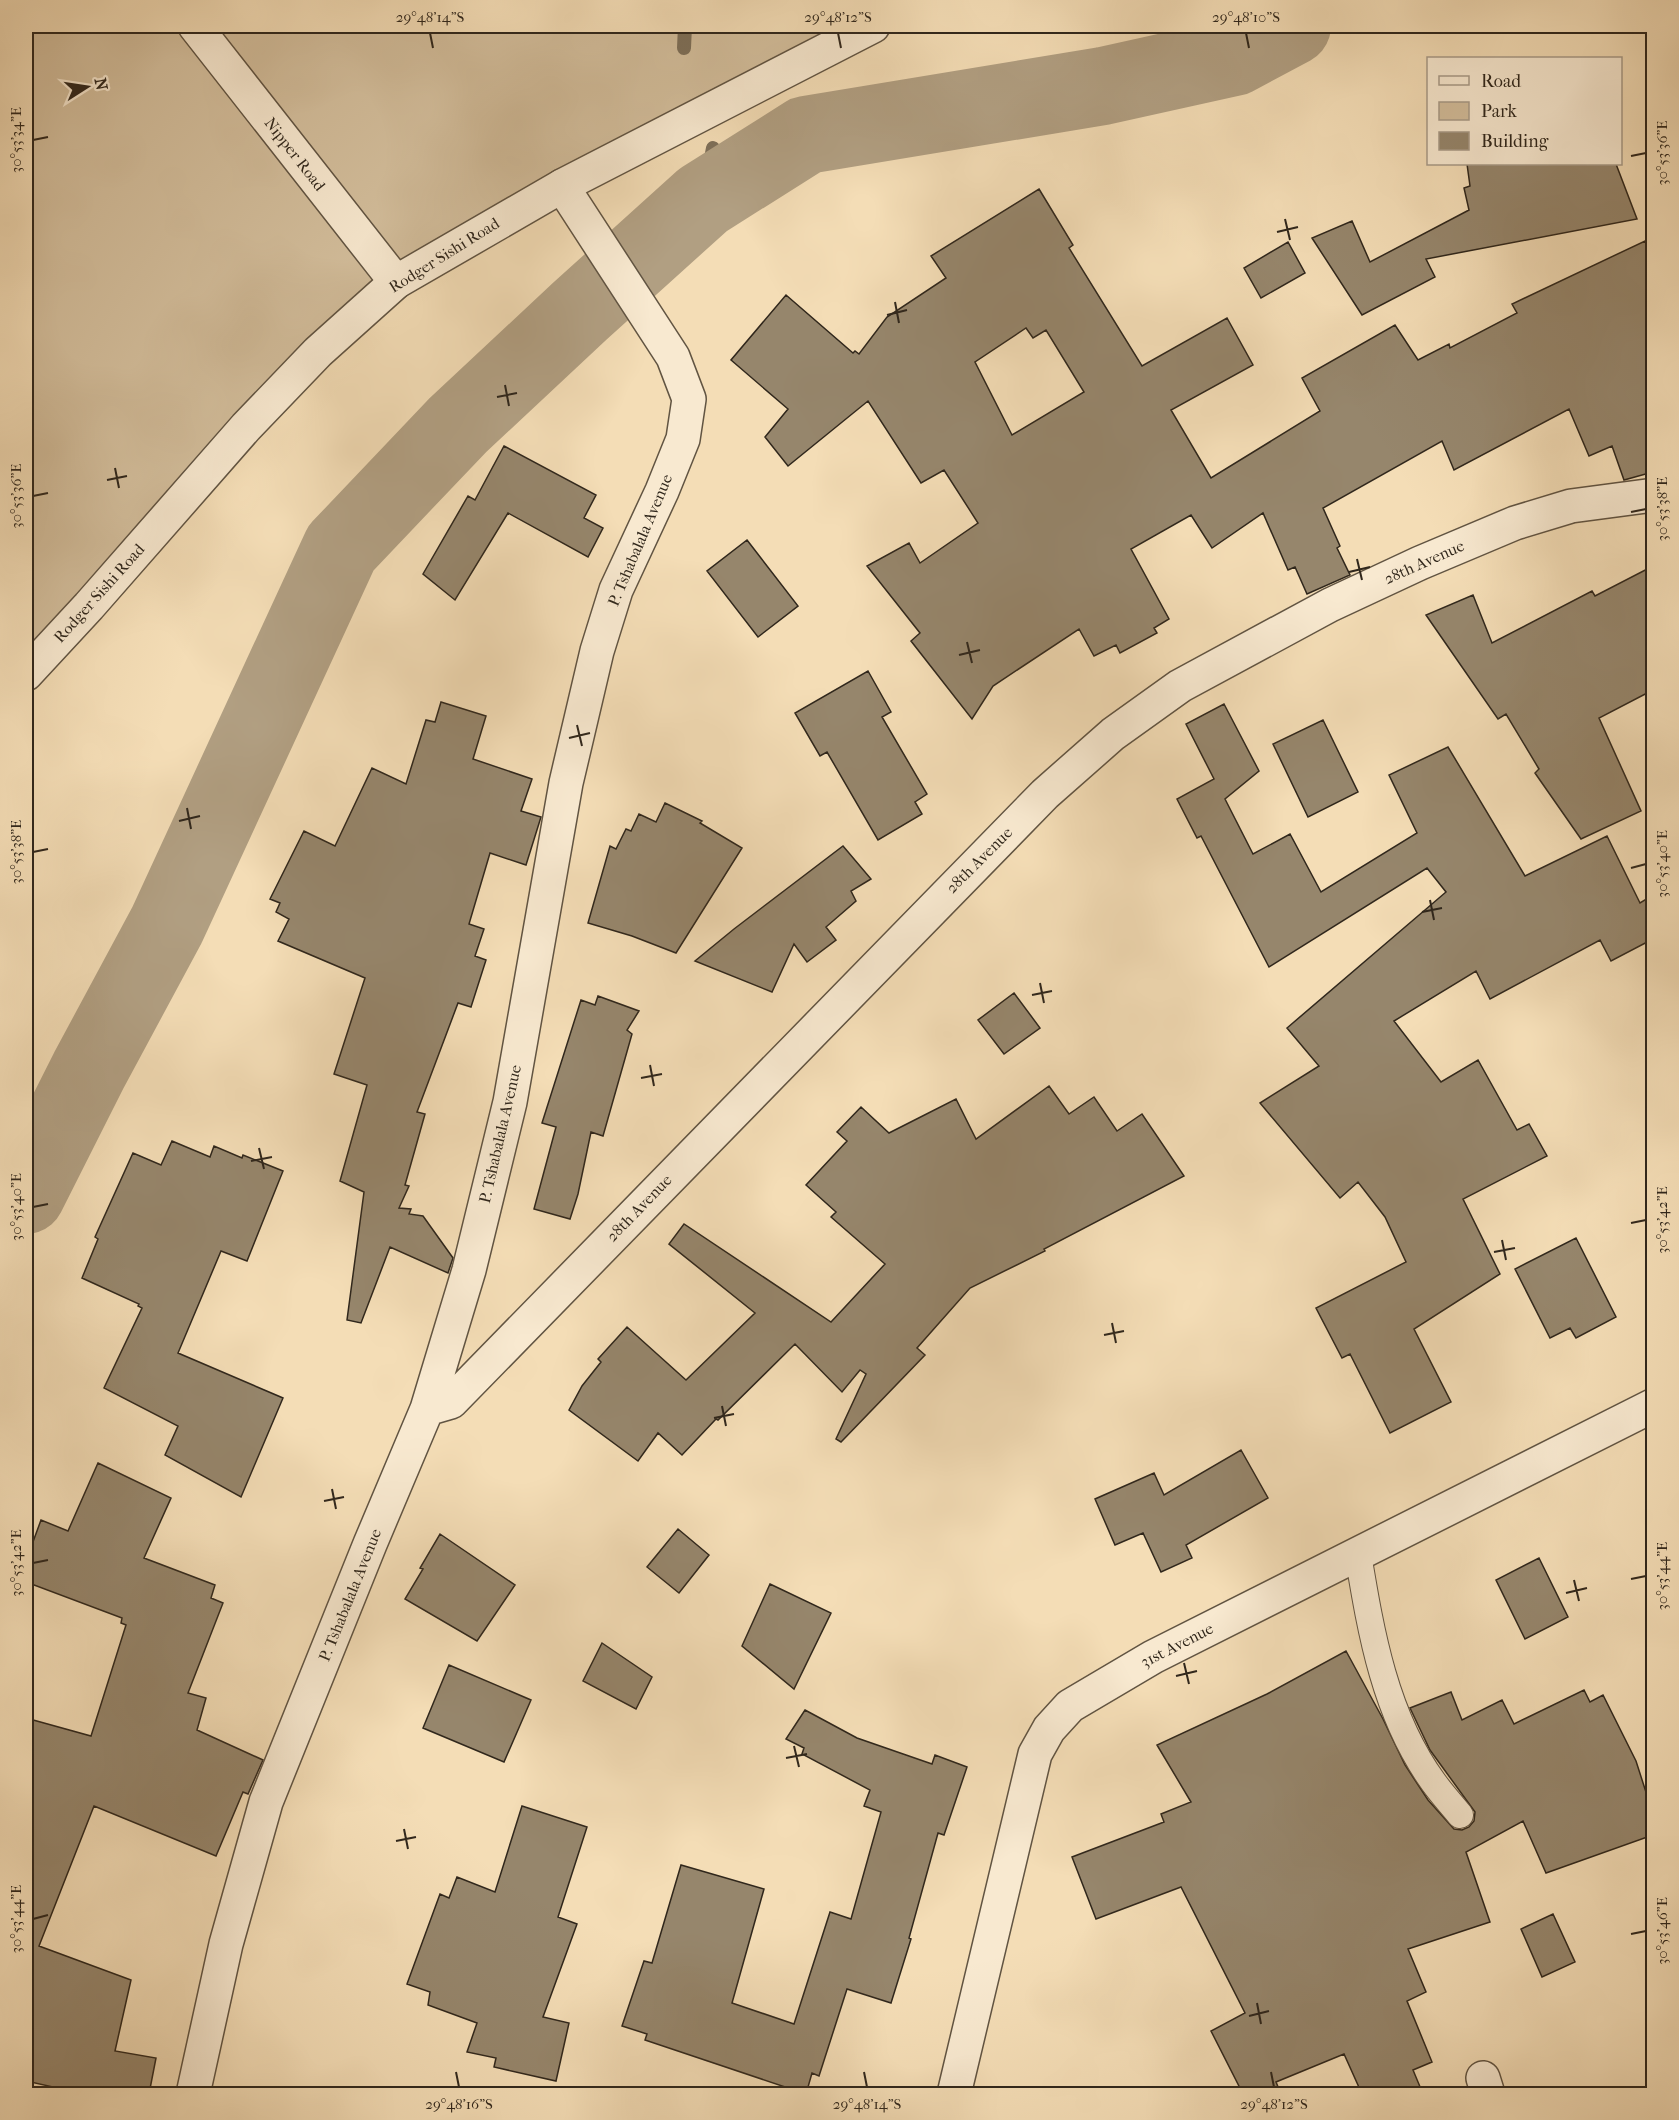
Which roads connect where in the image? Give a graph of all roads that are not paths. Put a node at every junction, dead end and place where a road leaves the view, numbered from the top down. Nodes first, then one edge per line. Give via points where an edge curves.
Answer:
1 (195, 26) edge
2 (873, 26) edge
3 (562, 186) junction
4 (396, 282) junction
5 (1653, 495) edge
6 (26, 674) edge
7 (1653, 1405) edge
8 (427, 1409) junction
9 (1358, 1554) junction
10 (1460, 1815) dead end
11 (194, 2094) edge
12 (954, 2094) edge

1 - 4 street, Nipper Road
2 - 3 street, Rodger Sishi Road
3 - 4 street, Rodger Sishi Road
3 - 8 street, P. Tshabalala Avenue via 673,357 689,399 683,439 616,590 597,651 566,783 510,1102 469,1270
4 - 6 street, Rodger Sishi Road via 318,352 246,427
5 - 8 street, 28th Avenue via 1560,509 1515,523 1420,563 1330,605 1180,686 1113,734 1029,810 451,1402
7 - 9 street, 31st Avenue
8 - 11 street, P. Tshabalala Avenue via 266,1802 226,1944
9 - 10 lane via 1370,1629 1396,1712 1433,1781
9 - 12 street, 31st Avenue via 1153,1657 1070,1706 1049,1728 1035,1754

